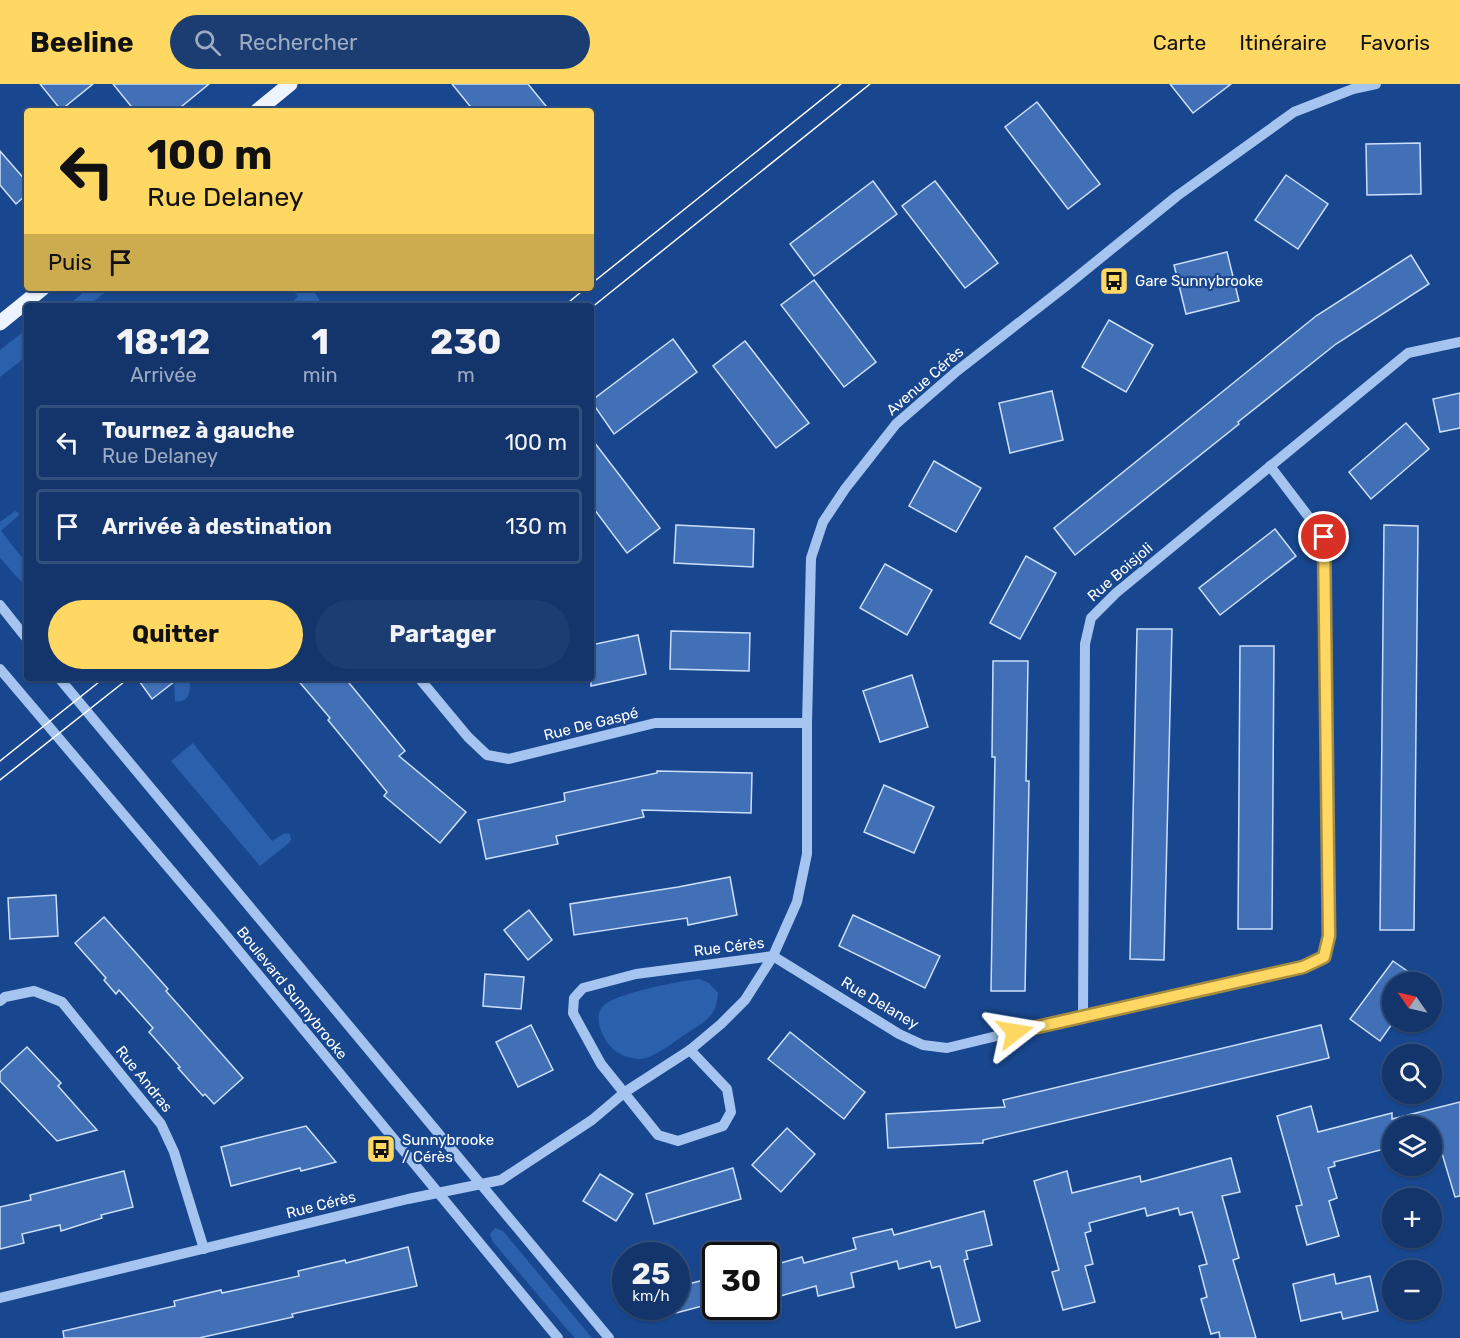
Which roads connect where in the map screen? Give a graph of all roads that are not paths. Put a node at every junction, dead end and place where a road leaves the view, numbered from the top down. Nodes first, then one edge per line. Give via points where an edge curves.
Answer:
1 (290, 84) edge
2 (1376, 84) edge
3 (261, 108) edge
4 (39, 291) edge
5 (24, 303) edge
6 (25, 303) edge
7 (0, 323) edge
8 (1460, 342) edge
9 (1270, 466) junction
10 (0, 605) edge
11 (24, 635) edge
12 (0, 669) edge
13 (62, 681) edge
14 (421, 681) edge
15 (807, 723) junction
16 (773, 956) junction
17 (0, 1001) edge
18 (1083, 1015) junction
19 (690, 1050) junction
20 (625, 1092) junction
21 (482, 1185) junction
22 (440, 1194) junction
23 (204, 1250) junction
24 (0, 1298) edge
25 (558, 1338) edge
26 (609, 1338) edge

1 - 3 main road
2 - 15 street, Avenue Cérès via 1294,112 1177,196 896,424 823,522 812,558
4 - 6 main road
5 - 7 main road
8 - 9 street, Rue Boisjoli via 1408,353
9 - 18 street, Rue Boisjoli via 1091,618 1085,644
9 - 18 street, Rue Delaney via 1324,537 1329,936 1324,957 1303,967
10 - 11 street
12 - 22 street, Boulevard Sunnybrooke
13 - 21 street, Boulevard Sunnybrooke
14 - 15 street, Rue De Gaspé via 487,755 509,759 655,723
15 - 16 street, Avenue Cérès via 807,854 797,902
16 - 18 street, Rue Delaney via 923,1045 947,1048
16 - 19 street, Rue Cérès via 745,999
16 - 20 street, Rue Cérès via 636,974 583,988 573,998 573,1013 601,1064
17 - 23 street, Rue Andras via 34,991 62,1002 161,1124 174,1152
19 - 20 street, Rue Cérès
19 - 20 street, Rue Cérès via 727,1089 731,1112 723,1126 678,1141 658,1135
20 - 21 street, Rue Cérès via 592,1120 501,1180
21 - 22 street, Rue Cérès
21 - 26 street, Boulevard Sunnybrooke
22 - 23 street, Rue Cérès
22 - 25 street, Boulevard Sunnybrooke
23 - 24 street, Rue Cérès

